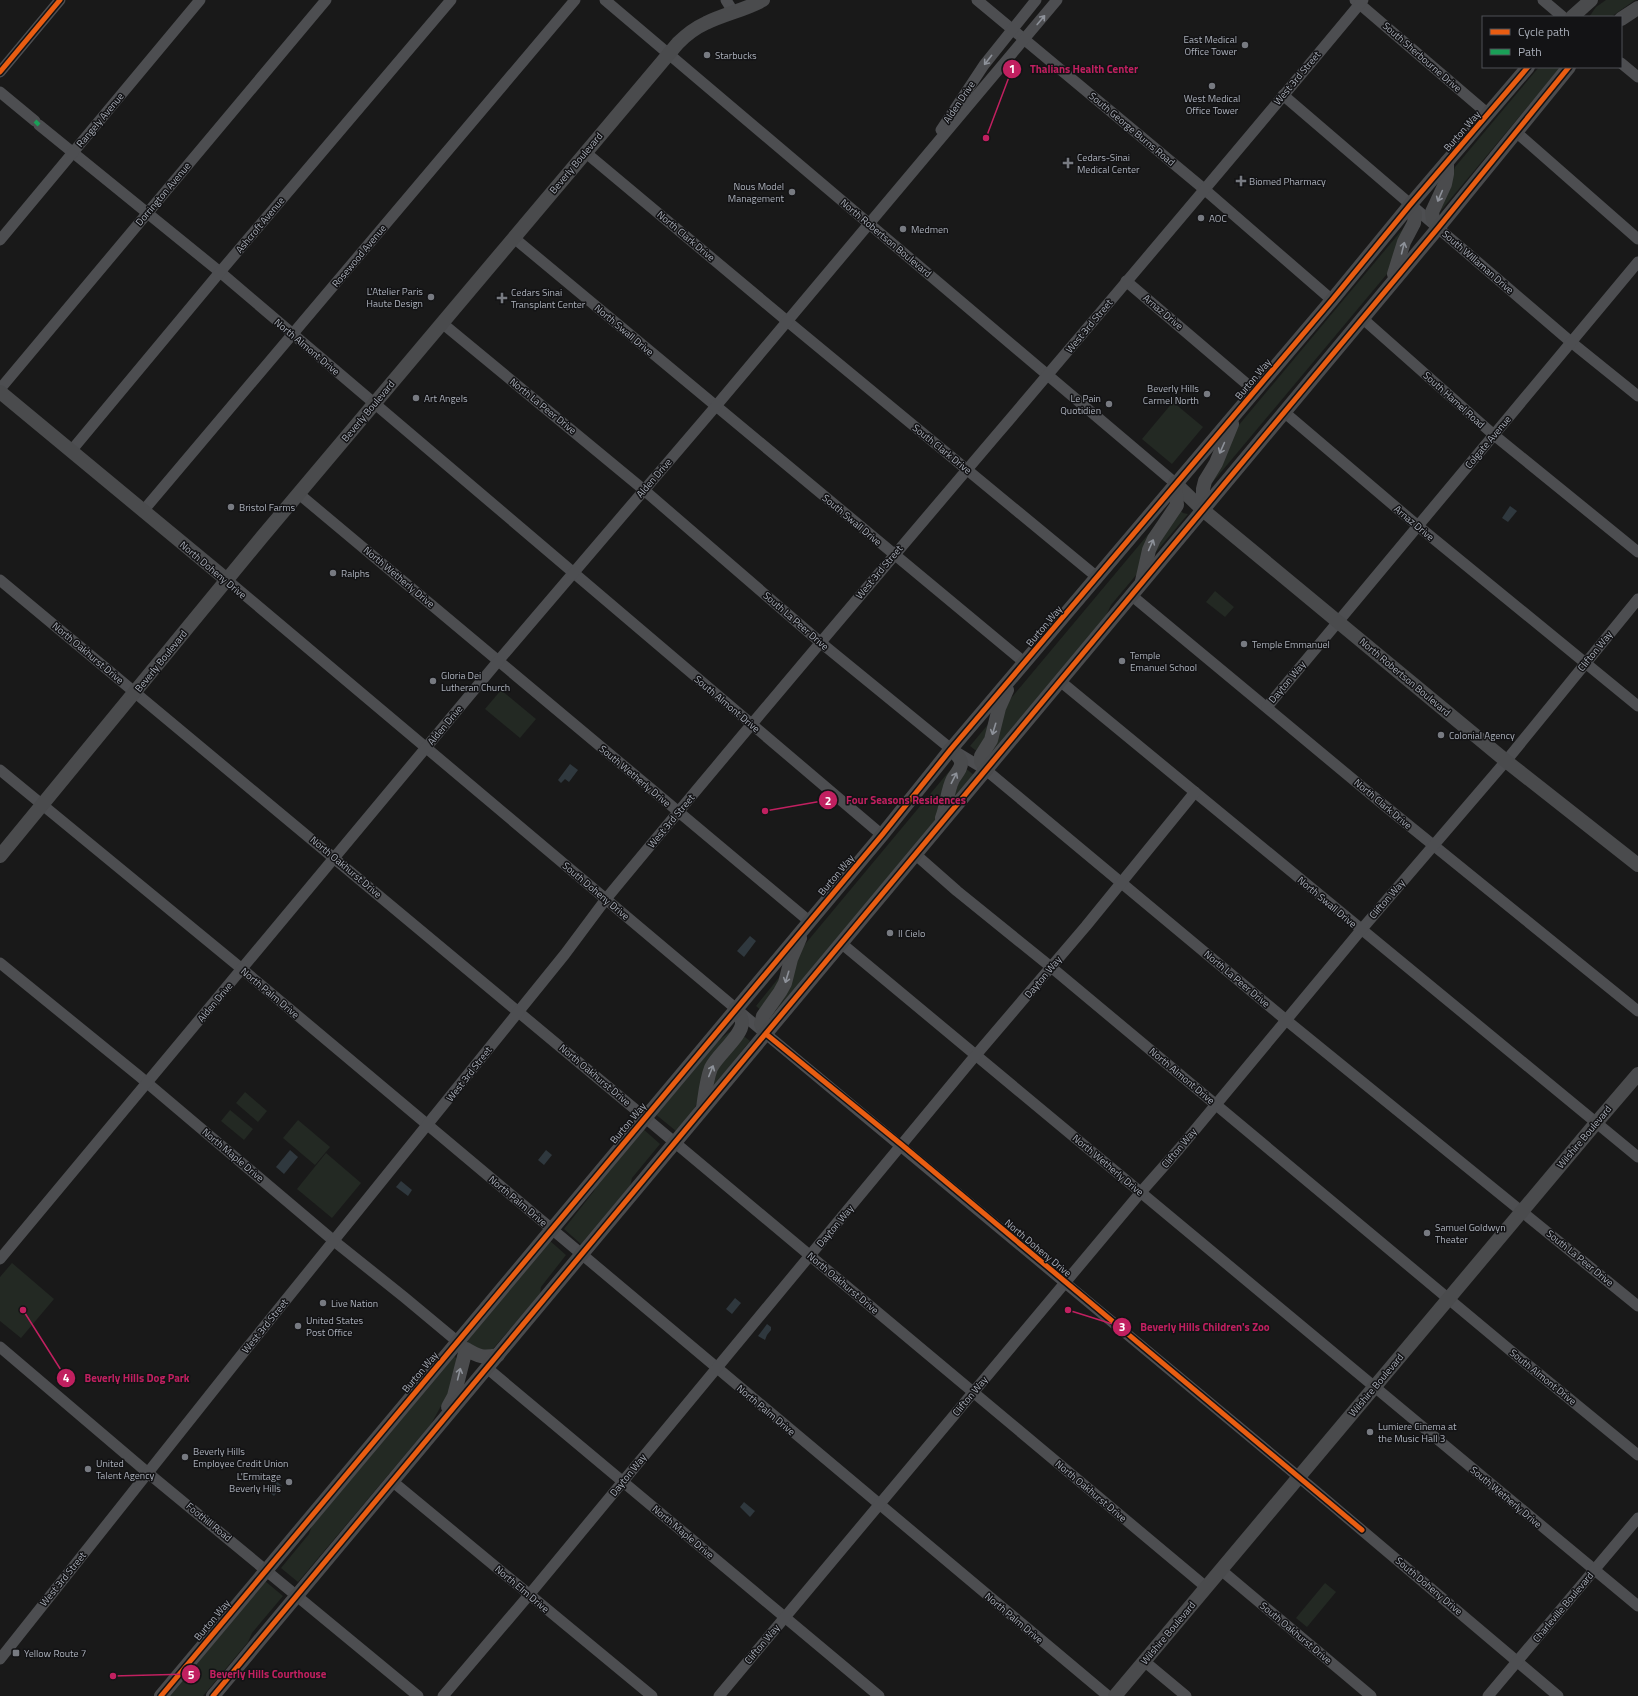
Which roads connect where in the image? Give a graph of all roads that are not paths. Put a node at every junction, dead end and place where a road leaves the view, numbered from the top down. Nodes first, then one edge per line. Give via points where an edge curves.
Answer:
1 (60, 0) edge
2 (200, 0) edge
3 (326, 0) edge
4 (451, 0) edge
5 (575, 0) edge
6 (605, 0) edge
7 (726, 0) edge
8 (763, 0) edge
9 (977, 0) edge
10 (1036, 0) edge
11 (1057, 0) edge
12 (1543, 0) edge
13 (1359, 1) edge
14 (1587, 8) edge
15 (1638, 8) edge
16 (734, 13) junction
17 (1562, 16) edge
18 (1574, 16) edge
19 (1622, 18) edge
20 (1012, 29) junction
21 (1024, 39) junction
22 (669, 53) junction
23 (1622, 65) edge
24 (1527, 68) edge
25 (1568, 68) edge
26 (0, 72) edge
27 (1638, 77) edge
28 (0, 92) edge
29 (1283, 95) junction
30 (1488, 114) junction
31 (1516, 132) junction
32 (74, 152) junction
33 (585, 152) junction
34 (1447, 162) junction
35 (909, 177) junction
36 (1204, 189) junction
37 (1410, 205) junction
38 (147, 213) junction
39 (869, 224) junction
40 (1438, 228) junction
41 (514, 238) junction
42 (1638, 239) edge
43 (0, 240) edge
44 (1638, 262) edge
45 (220, 272) junction
46 (1126, 281) junction
47 (1390, 285) junction
48 (1332, 300) junction
49 (1362, 318) junction
50 (787, 321) junction
51 (442, 323) junction
52 (292, 335) junction
53 (1571, 342) junction
54 (1047, 376) junction
55 (0, 390) edge
56 (1255, 391) junction
57 (1638, 396) edge
58 (374, 404) junction
59 (716, 406) junction
60 (1237, 412) junction
61 (1284, 412) junction
62 (1494, 435) junction
63 (71, 451) junction
64 (967, 470) junction
65 (1171, 480) junction
66 (644, 490) junction
67 (299, 494) junction
68 (1203, 510) junction
69 (143, 511) junction
70 (1418, 526) junction
71 (1638, 552) edge
72 (894, 554) junction
73 (573, 573) junction
74 (1097, 577) junction
75 (0, 580) edge
76 (227, 580) junction
77 (1142, 583) junction
78 (1131, 595) junction
79 (1638, 599) edge
80 (1338, 621) junction
81 (820, 642) junction
82 (499, 660) junction
83 (1585, 663) junction
84 (1025, 664) junction
85 (1012, 679) junction
86 (1060, 681) junction
87 (135, 692) junction
88 (1638, 706) edge
89 (1267, 707) junction
90 (751, 724) junction
91 (426, 748) junction
92 (952, 749) junction
93 (1506, 761) junction
94 (0, 770) edge
95 (986, 770) junction
96 (1195, 792) junction
97 (42, 804) junction
98 (678, 812) junction
99 (937, 828) junction
100 (882, 835) junction
101 (1433, 846) junction
102 (915, 854) junction
103 (0, 856) edge
104 (334, 858) junction
105 (1638, 865) edge
106 (1122, 882) junction
107 (606, 899) junction
108 (807, 924) junction
109 (1361, 930) junction
110 (841, 943) junction
111 (0, 963) edge
112 (1051, 967) junction
113 (242, 969) junction
114 (736, 1008) junction
115 (518, 1011) junction
116 (1638, 1011) edge
117 (1286, 1020) junction
118 (766, 1034) junction
119 (976, 1055) junction
120 (1638, 1074) edge
121 (147, 1083) junction
122 (1216, 1104) junction
123 (703, 1109) junction
124 (645, 1117) junction
125 (1596, 1123) junction
126 (428, 1125) junction
127 (675, 1142) junction
128 (902, 1145) junction
129 (1638, 1157) edge
130 (1141, 1192) junction
131 (1521, 1212) junction
132 (552, 1229) junction
133 (334, 1241) junction
134 (582, 1254) junction
135 (810, 1255) junction
136 (0, 1259) edge
137 (1066, 1283) junction
138 (1448, 1298) junction
139 (1638, 1306) edge
140 (462, 1345) junction
141 (0, 1348) edge
142 (498, 1355) junction
143 (487, 1368) junction
144 (716, 1368) junction
145 (1375, 1388) junction
146 (973, 1392) junction
147 (441, 1423) junction
148 (1638, 1455) edge
149 (148, 1473) junction
150 (1299, 1477) junction
151 (392, 1481) junction
152 (623, 1481) junction
153 (879, 1504) junction
154 (1638, 1518) edge
155 (266, 1569) junction
156 (1221, 1570) junction
157 (1594, 1570) junction
158 (1206, 1587) junction
159 (529, 1595) junction
160 (297, 1596) junction
161 (1638, 1606) edge
162 (785, 1617) junction
163 (0, 1658) edge
164 (1144, 1661) junction
165 (1518, 1661) junction
166 (161, 1696) edge
167 (213, 1696) edge
168 (418, 1696) edge
169 (443, 1696) edge
170 (652, 1696) edge
171 (719, 1696) edge
172 (879, 1696) edge
173 (1108, 1696) edge
174 (1115, 1696) edge
175 (1186, 1696) edge
176 (1371, 1696) edge
177 (1488, 1696) edge
178 (1558, 1696) edge

1 - 26 street
2 - 32 street, Rangely Avenue
3 - 38 street, Dorrington Avenue
4 - 45 street, Ashcroft Avenue
5 - 52 street, Rosewood Avenue
6 - 22 street, North Robertson Boulevard
7 - 16 street
8 - 16 main road, Beverly Boulevard
9 - 20 street, South George Burns Road
10 - 20 street, Alden Drive
21 -> 11 street, Alden Drive
12 - 17 street
13 - 29 street, West 3rd Street
13 - 30 street, South Sherbourne Drive
14 - 18 main road
15 - 19 main road
16 - 22 main road, Beverly Boulevard via 697,28
20 - 21 street, South George Burns Road
20 -> 35 street, Alden Drive via 984,65
21 - 35 street, Alden Drive
21 - 36 street, South George Burns Road
22 - 33 main road, Beverly Boulevard
22 - 39 street, North Robertson Boulevard
23 - 27 street
24 - 30 main road, Burton Way
25 - 31 main road
28 - 32 street, North Almont Drive
29 - 36 street, West 3rd Street
29 - 37 street, South Willaman Drive
30 - 34 main road, Burton Way
31 - 40 main road
31 - 42 street
32 - 38 street, North Almont Drive
32 - 43 street, Rangely Avenue
33 - 41 main road, Beverly Boulevard
33 - 50 street, North Clark Drive
34 - 37 main road, Burton Way
34 -> 40 main road via 1445,184 1432,212
35 - 39 street, Alden Drive
36 - 46 street, West 3rd Street
36 - 48 street
37 - 40 street, South Willaman Drive
47 -> 37 main road via 1404,242 1414,223 1415,214
37 - 48 main road, Burton Way
38 - 45 street, North Almont Drive
38 - 55 street, Dorrington Avenue
39 - 50 street, Alden Drive
39 - 54 street, North Robertson Boulevard
40 - 47 main road
40 - 53 street, South Willaman Drive
41 - 51 main road, Beverly Boulevard
41 - 59 street, North Swall Drive
44 - 53 street, Colgate Avenue
45 - 52 street, North Almont Drive
45 - 63 street, Ashcroft Avenue
46 - 54 street, West 3rd Street
46 - 56 street, Arnaz Drive
47 - 49 main road
48 - 56 main road, Burton Way
49 - 61 main road
49 - 62 street, South Hamel Road
50 - 59 street, Alden Drive
50 - 64 street, South Clark Drive
51 - 58 main road, Beverly Boulevard
51 - 66 street, North La Peer Drive
52 - 58 street, North Almont Drive
52 - 69 street, Rosewood Avenue
53 - 57 street, South Willaman Drive
53 - 62 street, Colgate Avenue
54 - 64 street, West 3rd Street
54 - 65 street, North Robertson Boulevard
55 - 63 main road, North Doheny Drive
56 - 60 main road, Burton Way
58 - 67 main road, Beverly Boulevard
58 - 73 street, North Almont Drive
59 - 66 street, Alden Drive
59 - 72 street, South Swall Drive
60 - 65 main road, Burton Way
60 -> 68 main road via 1216,463 1205,481
61 - 68 main road
61 - 70 street, Arnaz Drive
62 - 70 street, Colgate Avenue
62 - 71 street, South Hamel Road
63 - 69 main road, North Doheny Drive
64 - 72 street, West 3rd Street
64 - 74 street, South Clark Drive
65 - 68 main road, North Robertson Boulevard
65 - 74 main road, Burton Way
77 -> 65 main road via 1154,539 1178,505
66 - 73 street, Alden Drive
66 - 81 street, South La Peer Drive
67 - 76 main road, Beverly Boulevard
67 - 82 street, North Wetherly Drive
68 - 77 main road
68 - 80 main road, North Robertson Boulevard
69 - 76 main road, North Doheny Drive
70 - 80 street, Colgate Avenue
70 - 83 street, Arnaz Drive
72 - 81 street, West 3rd Street
72 - 84 street, South Swall Drive
73 - 82 street, Alden Drive
73 - 90 street, South Almont Drive
74 - 84 main road, Burton Way
75 - 87 street, North Oakhurst Drive
76 - 87 main road, Beverly Boulevard
76 - 91 street, North Doheny Drive
77 - 78 main road
78 - 86 main road
78 - 89 street, North Clark Drive
79 - 83 street, Clifton Way
80 - 89 street, Dayton Way
80 - 93 main road, North Robertson Boulevard
81 - 90 street, West 3rd Street
81 - 92 street, South La Peer Drive
82 - 91 street, Alden Drive
82 - 98 street, South Wetherly Drive
83 - 88 street, Arnaz Drive
83 - 93 street, Clifton Way
84 - 85 main road, Burton Way
85 - 92 main road, Burton Way
85 -> 95 main road via 991,740 981,756
86 - 95 main road
86 - 96 street, North Swall Drive
87 - 97 main road, Beverly Boulevard
87 - 104 street, North Oakhurst Drive
89 - 101 street, North Clark Drive
90 - 98 street, West 3rd Street
90 - 100 street, South Almont Drive
91 - 104 street, Alden Drive
91 - 107 street, South Doheny Drive
92 - 95 street, North La Peer Drive
99 -> 92 main road via 946,808 953,780 961,766 961,761
92 - 100 main road, Burton Way
93 - 101 street, Clifton Way
93 - 105 main road, North Robertson Boulevard
94 - 97 street, North Palm Drive
95 - 99 main road
95 - 106 street, North La Peer Drive
96 - 106 street, Dayton Way
96 - 109 street, North Swall Drive
97 - 103 main road, Beverly Boulevard
97 - 113 street, North Palm Drive
98 - 107 street, West 3rd Street
98 - 108 street, South Wetherly Drive
99 - 102 main road
100 - 108 main road, Burton Way
101 - 109 street, Clifton Way
101 - 116 street, North Clark Drive
102 - 110 main road
102 - 112 street, North Almont Drive
104 - 113 street, Alden Drive
104 - 115 street, North Oakhurst Drive
106 - 112 street, Dayton Way
106 - 117 street, North La Peer Drive
107 - 114 street, South Doheny Drive
107 - 115 street, West 3rd Street
108 - 114 main road, Burton Way
108 -> 118 main road via 791,959 785,983 762,1016 761,1024
109 - 117 street, Clifton Way
109 - 125 street, North Swall Drive
110 - 118 main road
110 - 119 street, North Wetherly Drive
111 - 121 street, North Maple Drive
112 - 119 street, Dayton Way
112 - 122 street, North Almont Drive
113 - 121 street, Alden Drive
113 - 126 street, North Palm Drive
114 - 118 street, South Doheny Drive
123 -> 114 main road via 706,1083 711,1069 742,1028 742,1018
114 - 124 main road, Burton Way
115 - 124 street, North Oakhurst Drive
115 - 126 street, West 3rd Street
117 - 122 street, Clifton Way
117 - 131 street, North La Peer Drive
118 - 123 main road
118 - 128 street, North Doheny Drive
119 - 128 street, Dayton Way
119 - 130 street, North Wetherly Drive
120 - 125 main road, Wilshire Boulevard
121 - 133 street, North Maple Drive
121 - 136 street, Alden Drive
122 - 130 street, Clifton Way
122 - 138 street, North Almont Drive
123 - 127 main road
124 - 127 street, North Oakhurst Drive
124 - 132 main road, Burton Way
125 - 129 street
125 - 131 main road, Wilshire Boulevard
126 - 132 street, North Palm Drive
126 - 133 street, West 3rd Street
127 - 134 main road
127 - 135 street, North Oakhurst Drive
128 - 135 street, Dayton Way
128 - 137 street, North Doheny Drive
130 - 137 street, Clifton Way
130 - 145 street, North Wetherly Drive
131 - 138 main road, Wilshire Boulevard
131 - 139 street, South La Peer Drive
132 - 134 street, North Palm Drive
132 - 140 main road, Burton Way
133 - 140 street, North Maple Drive
133 - 149 street, West 3rd Street
134 - 142 main road
134 - 144 street, North Palm Drive
135 - 144 street, Dayton Way
135 - 146 street, North Oakhurst Drive
137 - 146 street, Clifton Way
137 - 150 street, North Doheny Drive
138 - 145 main road, Wilshire Boulevard
138 - 148 street, South Almont Drive
140 - 142 main road via 475,1355
147 -> 140 main road via 454,1396
140 - 155 main road, Burton Way
141 - 149 street, Foothill Road
142 - 143 main road
143 - 147 main road
143 - 152 street, North Maple Drive
144 - 152 street, Dayton Way
144 - 153 street, North Palm Drive
145 - 150 main road, Wilshire Boulevard
145 - 157 street, South Wetherly Drive
146 - 153 street, Clifton Way
146 - 158 street, North Oakhurst Drive
147 - 151 main road
149 - 155 street, Foothill Road
149 - 163 street, West 3rd Street
150 - 156 main road, Wilshire Boulevard
150 - 165 street, South Doheny Drive
151 - 159 street, North Elm Drive
151 - 160 main road
152 - 159 street, Dayton Way
152 - 162 street, North Maple Drive
153 - 162 street, Clifton Way
153 - 173 street, North Palm Drive
154 - 157 street, Charleville Boulevard
155 - 160 street, Foothill Road
155 - 166 main road, Burton Way
156 - 158 main road, Wilshire Boulevard
156 - 176 street, South Oakhurst Drive
157 - 161 street, South Wetherly Drive
157 - 165 street, Charleville Boulevard
158 - 164 main road, Wilshire Boulevard
159 - 169 street, Dayton Way
159 - 170 street, North Elm Drive
160 - 167 main road
160 - 168 street, Foothill Road
162 - 171 street, Clifton Way
162 - 172 street, North Maple Drive
164 - 174 main road, Wilshire Boulevard
164 - 175 street
165 - 177 street, Charleville Boulevard
165 - 178 street, South Doheny Drive

